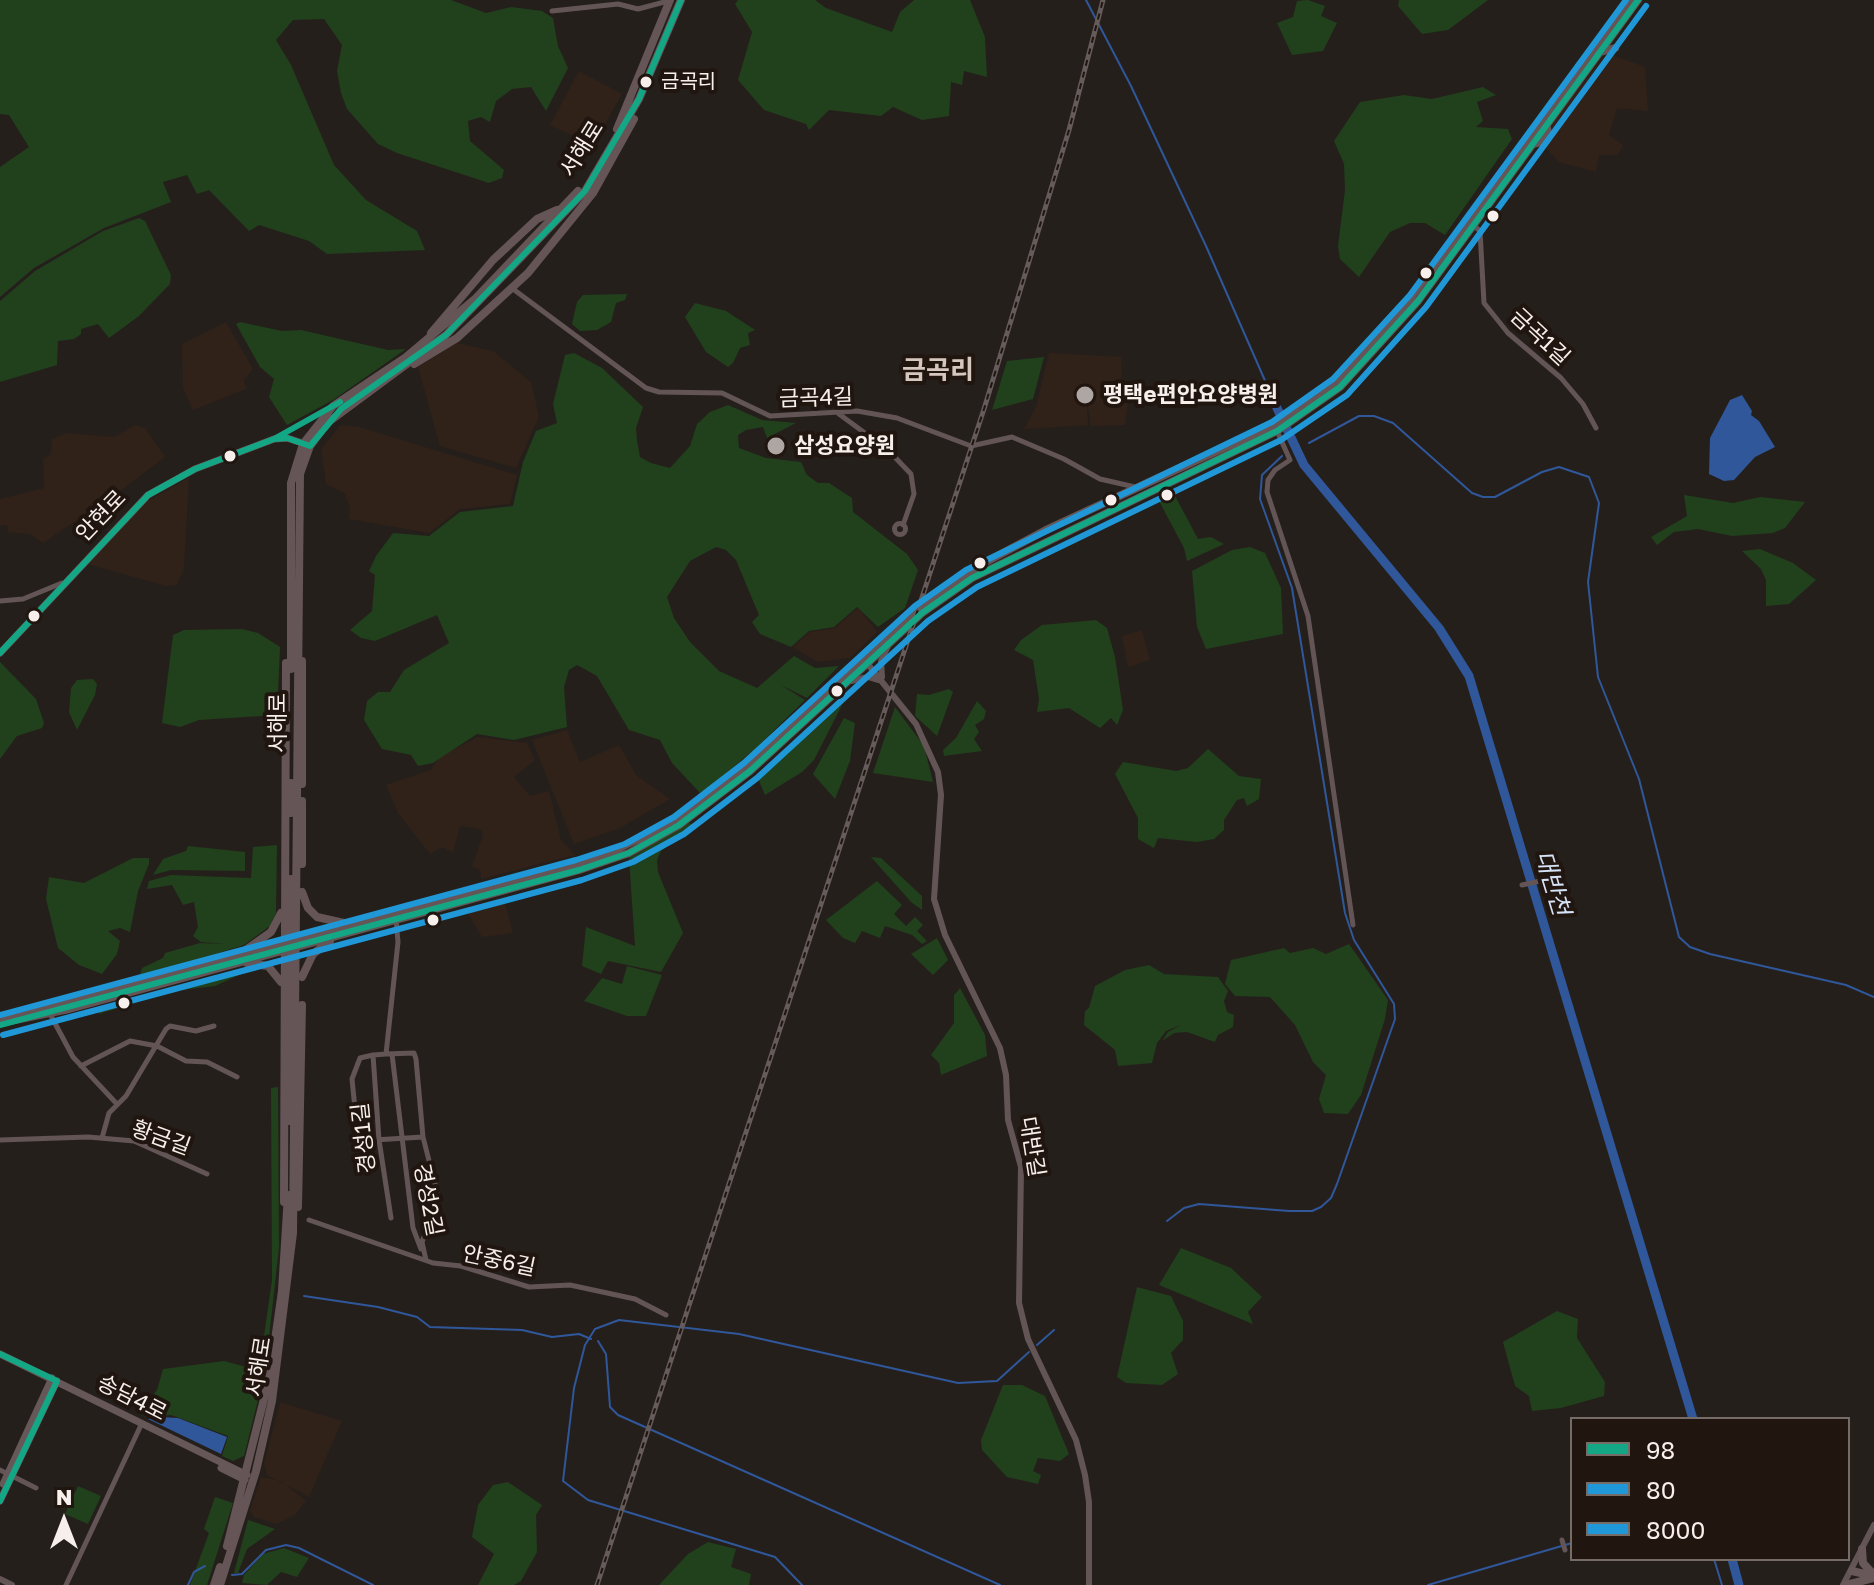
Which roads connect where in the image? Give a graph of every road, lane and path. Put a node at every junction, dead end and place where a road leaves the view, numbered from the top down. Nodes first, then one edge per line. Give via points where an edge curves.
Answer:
1 (681, 0) edge
2 (1629, 0) edge
3 (1638, 0) edge
4 (669, 1) edge
5 (552, 11) dead end
6 (1615, 48) dead end
7 (1597, 53) junction
8 (639, 99) junction
9 (561, 209) junction
10 (1470, 223) junction
11 (513, 289) junction
12 (420, 346) junction
13 (402, 368) junction
14 (838, 413) junction
15 (1279, 428) junction
16 (1596, 428) dead end
17 (307, 445) junction
18 (1140, 488) junction
19 (903, 525) dead end
20 (299, 577) junction
21 (62, 583) junction
22 (0, 601) edge
23 (291, 607) junction
24 (892, 640) junction
25 (0, 653) edge
26 (864, 661) junction
27 (881, 681) junction
28 (844, 683) junction
29 (294, 797) junction
30 (1540, 881) dead end
31 (1522, 885) dead end
32 (302, 892) junction
33 (284, 905) junction
34 (396, 916) junction
35 (352, 924) junction
36 (1353, 925) dead end
37 (337, 936) junction
38 (302, 942) junction
39 (283, 946) junction
40 (231, 960) junction
41 (302, 977) junction
42 (283, 985) junction
43 (50, 1014) junction
44 (2, 1022) edge
45 (214, 1026) dead end
46 (157, 1046) junction
47 (389, 1054) junction
48 (373, 1055) junction
49 (81, 1066) junction
50 (237, 1077) dead end
51 (292, 1090) junction
52 (116, 1103) junction
53 (423, 1137) junction
54 (102, 1138) junction
55 (401, 1139) junction
56 (0, 1140) edge
57 (379, 1140) junction
58 (358, 1141) junction
59 (359, 1149) dead end
60 (207, 1174) dead end
61 (391, 1218) dead end
62 (309, 1220) dead end
63 (293, 1233) junction
64 (286, 1245) junction
65 (426, 1261) junction
66 (666, 1315) dead end
67 (0, 1356) edge
68 (54, 1381) junction
69 (141, 1425) junction
70 (6, 1473) edge
71 (246, 1478) junction
72 (36, 1488) dead end
73 (0, 1490) edge
74 (0, 1501) edge
75 (1874, 1525) edge
76 (1862, 1549) junction
77 (1852, 1571) junction
78 (1874, 1577) edge
79 (0, 1579) edge
80 (12, 1585) edge
81 (66, 1585) edge
82 (214, 1585) edge
83 (220, 1585) edge
84 (1089, 1585) edge
85 (1844, 1585) edge

1 - 8 main road, 서해로
2 - 10 main road
3 - 7 main road
4 - 5 street, 서해로 via 638,9 618,4
4 - 9 main road, 서해로 via 609,145
6 - 7 main road
7 - 10 main road
8 - 11 main road via 635,118 605,173
8 - 13 main road, 서해로 via 610,152 565,214 446,335
9 - 12 main road, 서해로 via 476,298
9 - 12 main road via 537,219
10 - 15 main road via 1389,327
10 - 16 street, 금곡1길 via 1480,231 1484,303 1508,333 1561,378
11 - 13 main road via 457,338
11 - 14 street, 금곡4길 via 646,388 730,395 770,416
12 - 17 main road, 서해로 via 333,406
13 - 17 main road, 서해로 via 341,409
14 - 18 street, 금곡4길 via 897,418 971,446 1012,437 1100,479
14 - 19 street via 907,467 915,488
15 - 18 main road
15 - 24 main road via 972,578
15 - 36 street via 1290,460 1275,470 1267,492 1308,616
17 - 20 main road, 서해로 via 299,480
17 - 21 main road, 안현로 via 274,439 169,482 131,510
17 - 23 main road, 서해로 via 291,483
18 - 26 main road via 969,571 909,614
20 - 29 main road, 서해로
20 - 32 main road
21 - 22 street via 23,599
21 - 25 main road, 안현로
23 - 29 main road, 서해로
23 - 33 main road via 284,708
24 - 26 main road
24 - 27 street via 881,661
26 - 27 street, 대반길
26 - 28 main road
26 - 34 main road via 731,779 652,835 597,858
27 - 28 street via 868,677
27 - 84 street, 대반길 via 916,724 933,756 940,787 933,875 937,912 1000,1048 1008,1120 1021,1167 1019,1303 1028,1339 1076,1440 1085,1475
28 - 34 main road via 720,796 658,839 591,867
29 - 51 main road, 서해로
30 - 31 street
32 - 35 main road via 317,917
32 - 38 main road
33 - 39 main road
33 - 40 main road via 266,937
34 - 35 main road
34 - 37 main road
34 - 47 street
35 - 38 main road
37 - 38 main road
37 - 41 main road via 313,954
38 - 39 main road
38 - 41 main road
39 - 40 main road
39 - 42 main road
40 - 42 main road via 264,965
40 - 43 main road
40 - 44 main road
41 - 63 main road via 301,1154
42 - 64 main road
43 - 44 main road
43 - 49 street, 황금길
45 - 46 street via 196,1031 170,1026
46 - 49 street via 123,1042
46 - 50 street via 176,1058 207,1062
46 - 52 street, 황금길 via 126,1096
47 - 48 street
47 - 53 street, 경성2길 via 414,1053
47 - 55 street, 경성2길
48 - 57 street, 경성1길
48 - 58 street, 경성1길 via 360,1058 352,1079
49 - 52 street, 황금길
51 - 63 main road, 서해로
51 - 64 main road, 서해로
52 - 54 street
53 - 55 street
53 - 65 street, 경성2길 via 437,1192 422,1242
54 - 56 street, 황금길
54 - 60 street, 황금길 via 134,1141
55 - 57 street
55 - 65 street, 경성2길 via 413,1228
57 - 58 street
57 - 61 street, 경성1길
58 - 59 street
62 - 65 street, 안중6길
63 - 83 main road, 서해로 via 272,1401
64 - 71 main road, 서해로 via 273,1357
65 - 66 street, 안중6길 via 529,1287 570,1285 640,1300
67 - 68 main road, 송담4로
68 - 69 main road, 송담4로
68 - 70 main road
69 - 71 main road, 송담4로
69 - 81 street
70 - 72 street
70 - 73 main road
70 - 74 main road
71 - 82 main road, 서해로
75 - 76 street
76 - 77 street
76 - 78 highway via 1863,1563
77 - 78 highway
77 - 85 street
78 - 85 highway
79 - 80 street

